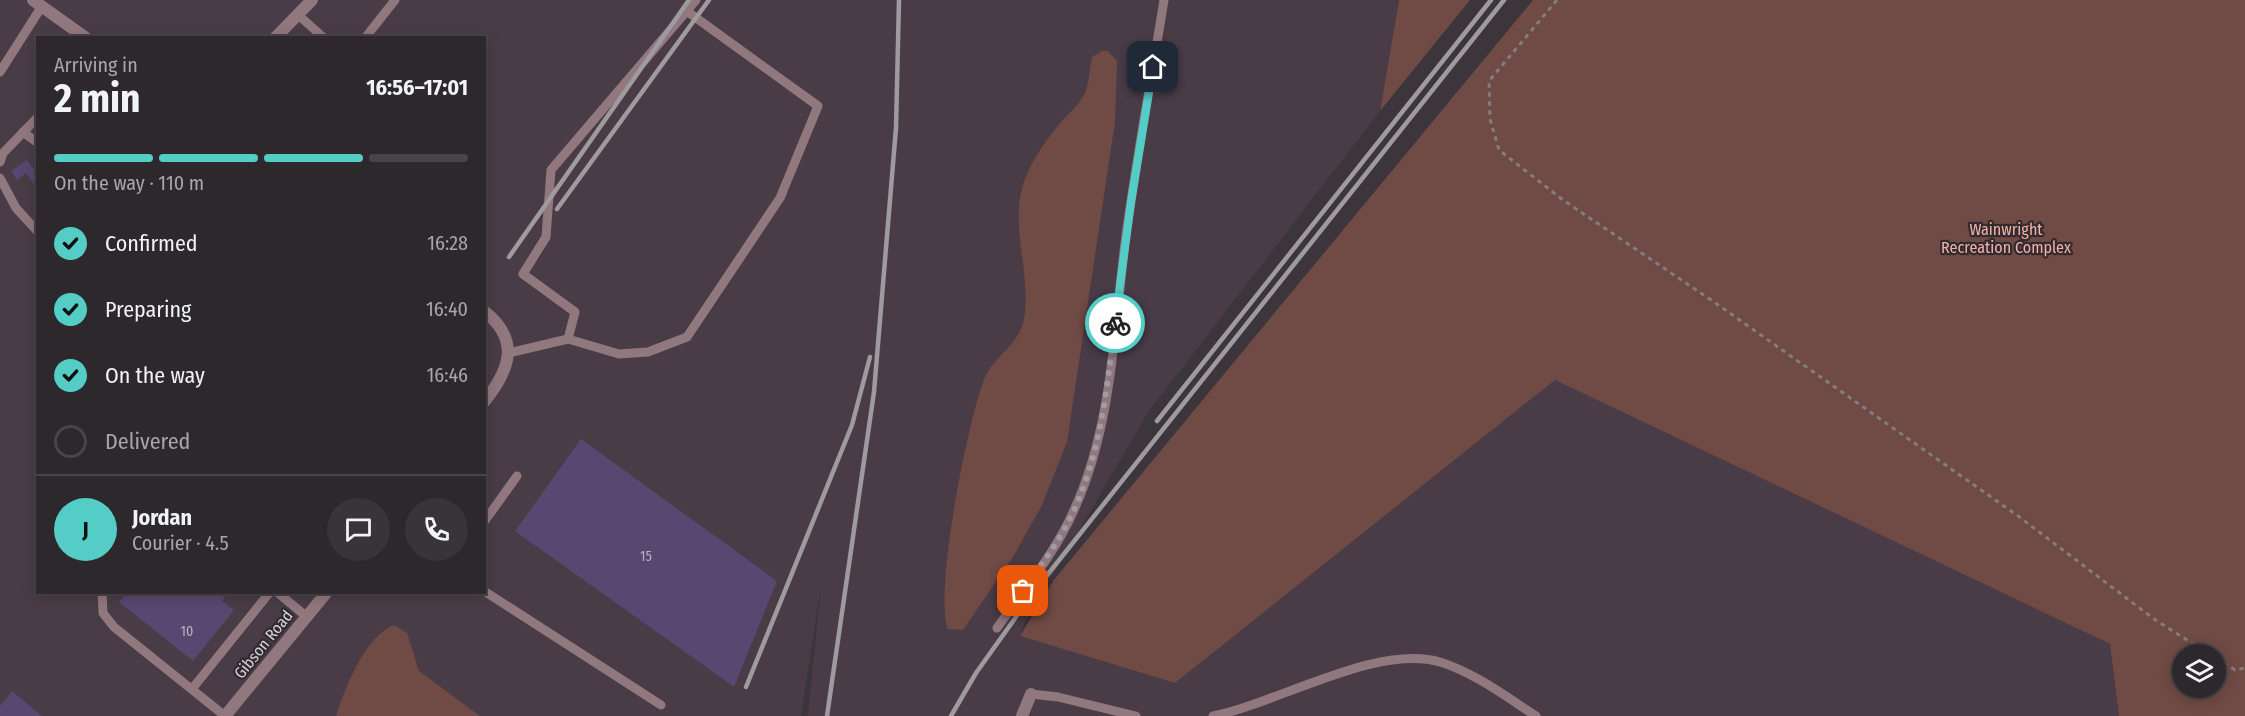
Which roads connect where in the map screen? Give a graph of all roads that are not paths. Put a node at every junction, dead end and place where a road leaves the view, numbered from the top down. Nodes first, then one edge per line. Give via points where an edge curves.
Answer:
1 (312, 0) edge
2 (395, 0) edge
3 (696, 0) edge
4 (1164, 0) edge
5 (37, 3) edge
6 (688, 12) junction
7 (297, 14) junction
8 (83, 36) edge
9 (277, 36) edge
10 (322, 36) edge
11 (367, 36) edge
12 (0, 72) edge
13 (36, 119) edge
14 (23, 132) junction
15 (36, 142) edge
16 (0, 162) edge
17 (0, 178) edge
18 (36, 230) edge
19 (486, 313) edge
20 (568, 339) junction
21 (508, 353) junction
22 (486, 399) edge
23 (517, 476) dead end
24 (486, 519) edge
25 (486, 592) edge
26 (102, 594) edge
27 (268, 594) edge
28 (279, 594) edge
29 (325, 594) edge
30 (307, 617) junction
31 (997, 628) dead end
32 (192, 689) junction
33 (1031, 694) joint
34 (661, 705) dead end
35 (225, 716) edge
36 (1022, 716) edge
37 (1136, 716) edge
38 (1213, 716) edge
39 (1536, 716) edge

1 - 7 street
2 - 11 lane
3 - 6 lane
4 - 31 lane via 1131,202 1105,411 1092,462 1074,511
5 - 8 street
5 - 12 lane
6 - 20 lane via 551,170 546,237 523,274 575,312
6 - 20 lane via 818,106 780,198 687,338 648,352 619,354
7 - 9 street
7 - 10 lane
13 - 14 lane
14 - 15 lane
14 - 16 lane via 3,153
17 - 18 lane via 16,208
19 - 21 street via 505,334
20 - 21 lane
21 - 22 street via 506,371
23 - 24 lane
25 - 34 lane
26 - 32 lane via 103,613 114,627
27 - 32 lane
28 - 30 lane
29 - 30 street, Gibson Road
30 - 35 street, Gibson Road
32 - 35 lane
33 - 36 street
33 - 37 lane
38 - 39 lane via 1338,674 1413,659 1437,662 1470,674

